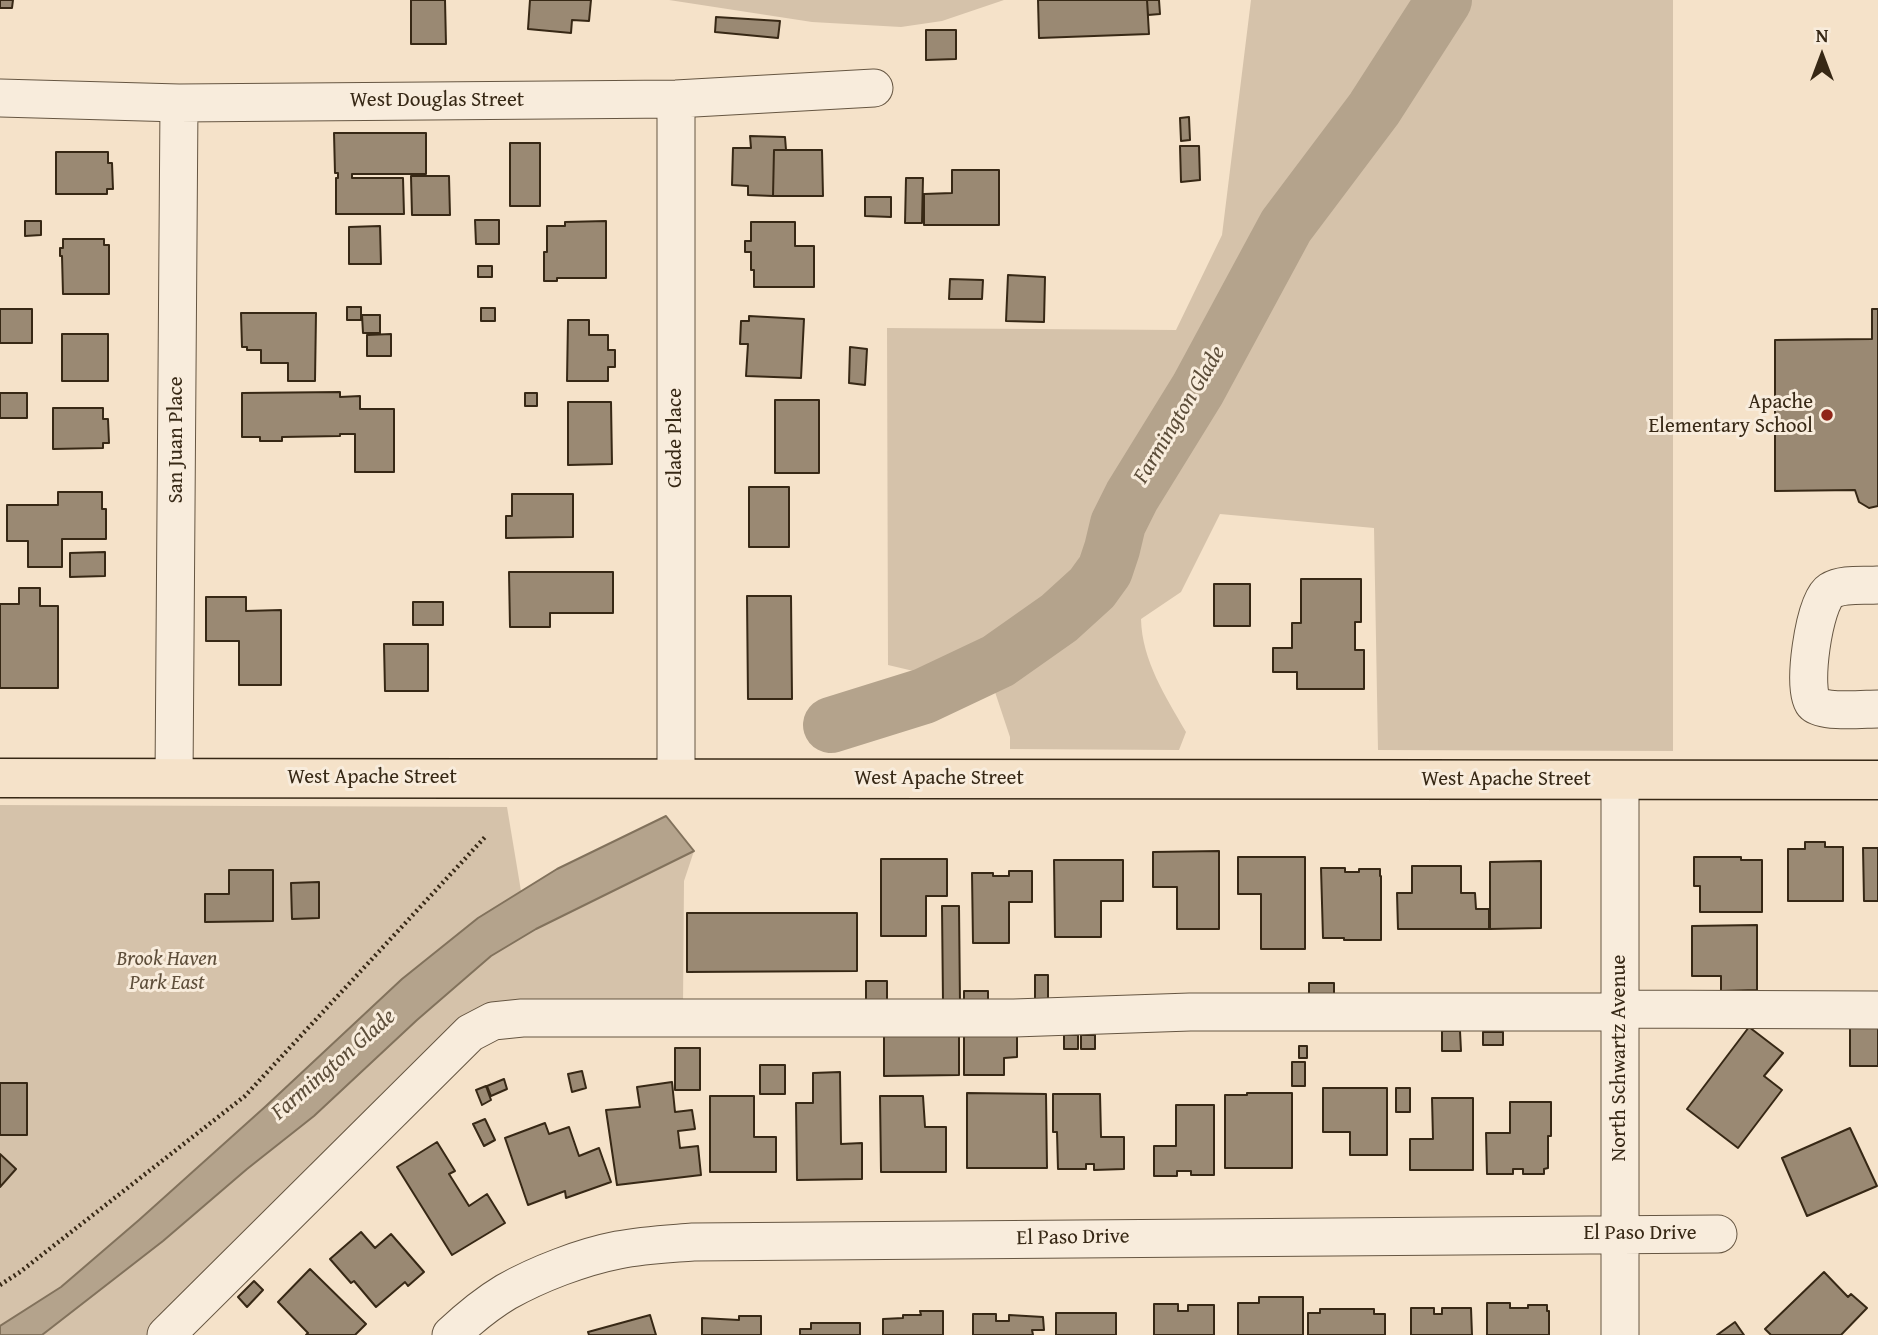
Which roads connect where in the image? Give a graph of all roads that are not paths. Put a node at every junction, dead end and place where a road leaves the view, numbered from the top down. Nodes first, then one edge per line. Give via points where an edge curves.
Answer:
1 (874, 88) dead end
2 (0, 98) edge
3 (676, 99) junction
4 (179, 103) junction
5 (1878, 585) edge
6 (1878, 709) edge
7 (0, 778) edge
8 (174, 778) junction
9 (676, 778) junction
10 (1620, 780) junction
11 (1878, 780) edge
12 (1620, 1010) junction
13 (1878, 1010) edge
14 (1620, 1234) junction
15 (1718, 1234) dead end
16 (166, 1335) edge
17 (451, 1335) edge
18 (1620, 1335) edge

1 - 3 street, West Douglas Street
2 - 4 street, West Douglas Street
3 - 4 street, West Douglas Street
3 - 9 street, Glade Place
4 - 8 street, San Juan Place
5 - 6 street via 1843,587 1823,598 1809,676 1810,699 1816,706
7 - 8 main road, West Apache Street
8 - 9 main road, West Apache Street
9 - 10 main road, West Apache Street
10 - 11 main road, West Apache Street
10 - 12 street, North Schwartz Avenue
12 - 13 street
12 - 14 street, North Schwartz Avenue
12 - 16 street via 522,1017 493,1021 470,1033
14 - 15 street, El Paso Drive
14 - 17 street, El Paso Drive via 643,1245 573,1263 530,1280 506,1292
14 - 18 street, North Schwartz Avenue

